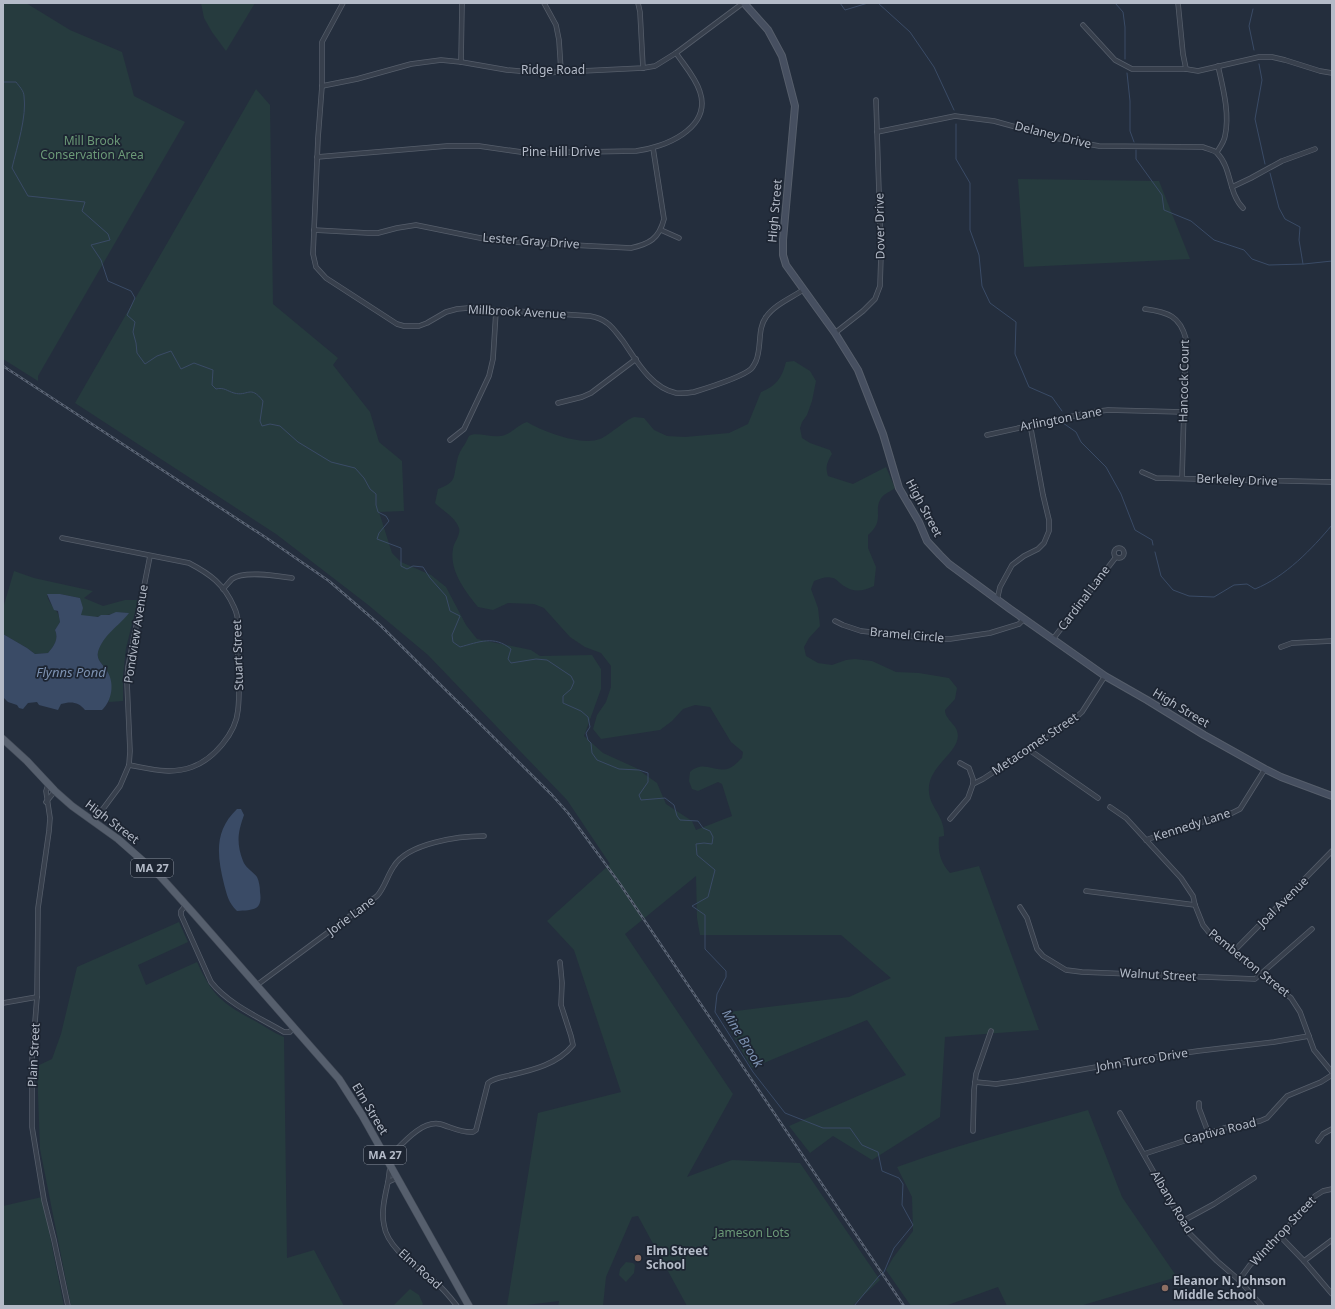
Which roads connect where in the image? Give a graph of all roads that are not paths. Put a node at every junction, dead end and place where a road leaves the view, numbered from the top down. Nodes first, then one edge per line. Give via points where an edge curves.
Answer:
1 (343, 3) edge
2 (462, 3) edge
3 (544, 3) edge
4 (638, 3) edge
5 (744, 3) edge
6 (1178, 3) edge
7 (1083, 25) dead end
8 (676, 53) junction
9 (461, 62) junction
10 (1218, 66) junction
11 (642, 68) junction
12 (1186, 69) junction
13 (562, 71) junction
14 (1332, 73) edge
15 (322, 86) junction
16 (876, 100) dead end
17 (877, 132) junction
18 (653, 148) junction
19 (1315, 149) dead end
20 (1217, 152) junction
21 (317, 157) junction
22 (1232, 187) junction
23 (1243, 208) dead end
24 (314, 230) junction
25 (661, 230) junction
26 (679, 238) dead end
27 (803, 290) junction
28 (1145, 309) dead end
29 (496, 311) junction
30 (835, 333) junction
31 (636, 359) junction
32 (558, 403) dead end
33 (1183, 412) junction
34 (1030, 424) junction
35 (987, 434) dead end
36 (450, 440) dead end
37 (1142, 472) dead end
38 (1182, 478) junction
39 (1332, 482) edge
40 (62, 538) dead end
41 (150, 556) junction
42 (1116, 557) dead end
43 (292, 578) dead end
44 (223, 589) junction
45 (998, 600) junction
46 (1024, 619) junction
47 (835, 621) dead end
48 (1053, 639) junction
49 (1332, 641) edge
50 (1281, 647) dead end
51 (1104, 676) junction
52 (3, 739) edge
53 (1028, 750) junction
54 (960, 763) dead end
55 (129, 765) junction
56 (1265, 769) junction
57 (973, 784) junction
58 (48, 785) junction
59 (55, 791) junction
60 (1332, 796) edge
61 (1098, 798) dead end
62 (46, 802) junction
63 (1110, 807) dead end
64 (950, 819) dead end
65 (94, 821) junction
66 (484, 836) dead end
67 (1146, 840) junction
68 (1332, 851) edge
69 (1086, 891) dead end
70 (186, 905) junction
71 (1195, 905) junction
72 (1020, 907) dead end
73 (1312, 929) dead end
74 (1233, 952) junction
75 (560, 962) dead end
76 (1262, 974) junction
77 (256, 986) junction
78 (37, 997) junction
79 (3, 1003) edge
80 (284, 1016) joint
81 (293, 1027) junction
82 (991, 1030) dead end
83 (1308, 1036) junction
84 (1332, 1074) edge
85 (975, 1082) junction
86 (1199, 1103) dead end
87 (1120, 1113) dead end
88 (1332, 1129) edge
89 (973, 1131) dead end
90 (1208, 1132) junction
91 (1318, 1141) dead end
92 (1144, 1154) junction
93 (388, 1162) junction
94 (397, 1178) junction
95 (1254, 1178) dead end
96 (388, 1182) junction
97 (1332, 1189) edge
98 (1181, 1222) junction
99 (1280, 1236) junction
100 (1332, 1240) edge
101 (1304, 1261) junction
102 (1239, 1280) junction
103 (1332, 1294) edge
104 (68, 1306) edge
105 (457, 1306) edge
106 (470, 1306) edge
107 (1262, 1306) edge

1 - 15 street, Millbrook Avenue via 322,42
2 - 9 street
3 - 13 street via 556,25
4 - 11 street
5 - 8 street, Ridge Road
5 - 27 street, High Street via 768,30 782,56 790,85 794,116 783,255 786,265
6 - 12 street
7 - 12 street via 1115,60 1132,69
8 - 11 street, Ridge Road via 655,66
8 - 18 street, Pine Hill Drive via 697,84 701,94 701,109 695,122 686,132 670,142
9 - 13 street, Ridge Road via 507,70 541,73
9 - 15 street, Ridge Road via 441,60 411,64
10 - 12 street via 1198,71
10 - 14 street via 1259,57 1272,57
10 - 20 street via 1226,126 1224,141
11 - 13 street, Ridge Road
15 - 21 street, Millbrook Avenue
16 - 17 street, Dover Drive
17 - 20 street, Delaney Drive via 955,116 994,120 1060,139 1099,146 1203,147
17 - 30 street, Dover Drive via 880,286 875,299
18 - 21 street, Pine Hill Drive via 528,153 479,146 447,146
18 - 25 street via 664,219
19 - 22 street via 1282,161
20 - 22 street
21 - 24 street, Millbrook Avenue
22 - 23 street via 1237,202
24 - 25 street, Lester Gray Drive via 368,234 416,225 495,241 631,248 651,241
24 - 29 street, Millbrook Avenue via 313,254 320,272 340,288 397,324 419,326 457,309
25 - 26 street
27 - 30 street, High Street
27 - 31 street, Millbrook Avenue via 766,316 762,324 755,362 742,374 694,392 676,393 659,386
28 - 33 street, Hancock Court via 1172,316 1183,329 1186,339
29 - 31 street, Millbrook Avenue via 578,314 600,319 614,329
29 - 36 street via 493,359 489,376 464,429
30 - 45 street, High Street via 863,380 899,488 927,541 949,564
31 - 32 street via 591,393
33 - 34 street, Arlington Lane via 1108,410
33 - 38 street, Hancock Court
34 - 35 street, Arlington Lane
34 - 45 street via 1049,531 1044,544 1012,565 1000,587
37 - 38 street, Berkeley Drive via 1156,478
38 - 39 street, Berkeley Drive
40 - 41 street, Stuart Street
41 - 44 street, Stuart Street via 189,563 210,575
41 - 55 street, Pondview Avenue via 128,666
42 - 48 street, Cardinal Lane
43 - 44 street via 268,574 245,575 233,578
44 - 55 street, Stuart Street via 234,608 238,625 238,711 230,732 217,751 194,766 171,772
45 - 46 street, High Street
46 - 47 street, Bramel Circle via 1019,624 990,633 950,639 863,631
46 - 48 street, High Street
48 - 51 street, High Street
49 - 50 street via 1292,643
51 - 53 street, Metacomet Street via 1082,712 1074,720
51 - 56 street, High Street
52 - 58 main road, High Street / MA 27
53 - 57 street, Metacomet Street
53 - 61 street
54 - 57 street via 969,768
55 - 65 street, Pondview Avenue via 120,786
56 - 60 street, High Street
56 - 67 street, Kennedy Lane via 1240,809
57 - 64 street via 968,798
58 - 59 main road, High Street / MA 27
58 - 62 street, Plain Street
59 - 62 street
59 - 65 main road, High Street / MA 27
62 - 78 street, Plain Street via 50,818 38,908
63 - 67 street, Pemberton Street via 1126,818
65 - 70 main road, High Street / MA 27 via 147,864
66 - 77 street, Jorie Lane via 468,836 439,842 419,847 402,856 377,896
67 - 71 street, Pemberton Street via 1181,878 1193,896
68 - 74 street, Joal Avenue
69 - 71 street
70 - 77 main road, High Street / MA 27
70 - 81 street via 180,915 211,982 218,990 284,1032 290,1032
71 - 74 street, Pemberton Street via 1203,925
72 - 76 street, Walnut Street via 1027,918 1037,949 1043,956 1066,970 1253,979
73 - 76 street, Walnut Street
74 - 76 street, Pemberton Street
75 - 93 street via 561,1005 573,1045 569,1050 539,1068 497,1078 488,1083 476,1130 473,1132 463,1132 439,1124 424,1126 411,1135
76 - 83 street, Pemberton Street via 1291,998 1300,1012
77 - 80 main road, High Street / MA 27
78 - 79 street
78 - 104 street, Plain Street via 32,1060 33,1134 44,1200
80 - 81 main road, Elm Street / MA 27
81 - 93 main road, Elm Street / MA 27 via 339,1079
82 - 85 street
83 - 84 street, Pemberton Street via 1314,1050
83 - 85 street, John Turco Drive via 1142,1059 996,1084
84 - 90 street, Captiva Road via 1321,1082 1287,1096 1260,1121
85 - 89 street
86 - 90 street
87 - 92 street, Albany Road
88 - 91 street via 1322,1134
90 - 92 street, Captiva Road
92 - 98 street, Albany Road
93 - 94 main road, Elm Street / MA 27
93 - 96 street, Elm Road
94 - 96 street
94 - 106 main road, Elm Street / MA 27
95 - 98 street
96 - 105 street, Elm Road via 383,1210 386,1233 403,1255 435,1281
97 - 99 street, Winthrop Street via 1315,1196
98 - 102 street, Albany Road via 1205,1250
99 - 101 street
99 - 102 street, Winthrop Street via 1250,1265
100 - 101 street
101 - 103 street
102 - 107 street, Albany Road

